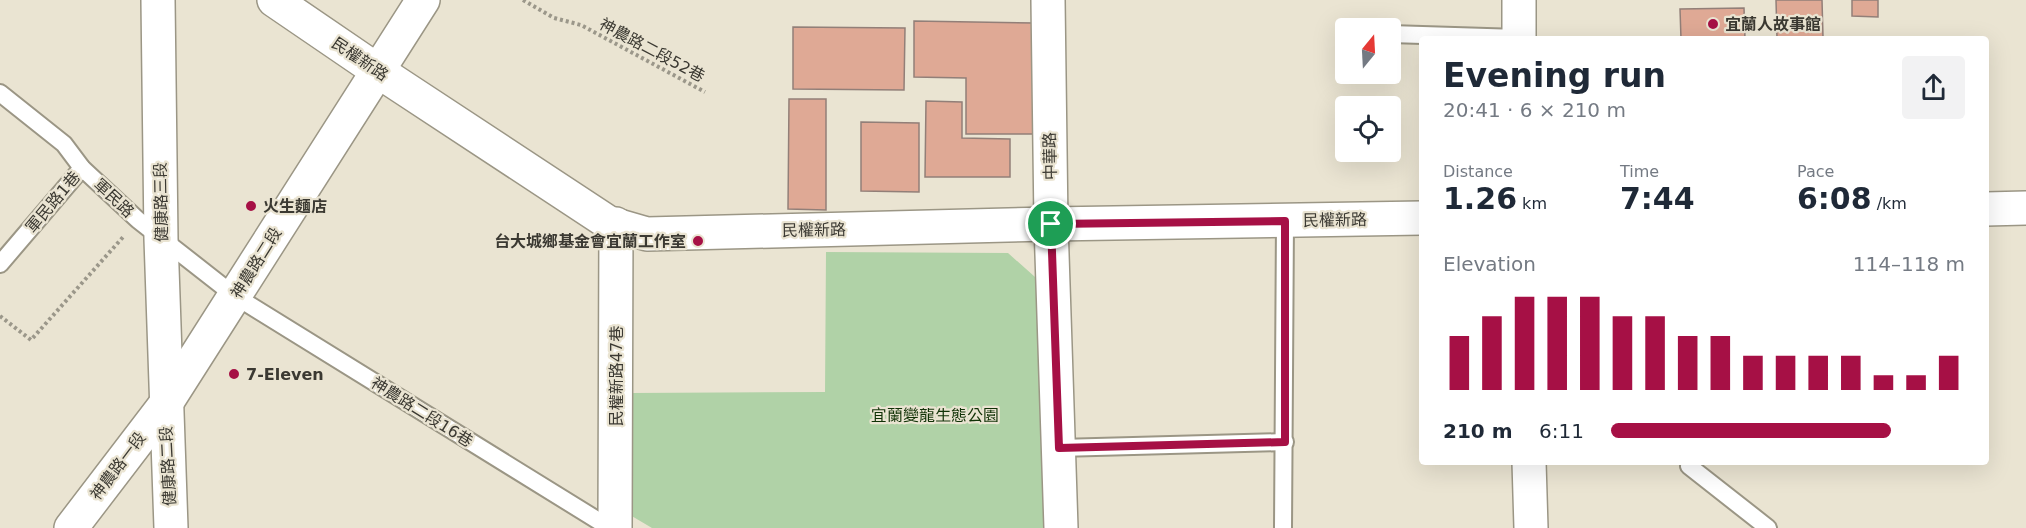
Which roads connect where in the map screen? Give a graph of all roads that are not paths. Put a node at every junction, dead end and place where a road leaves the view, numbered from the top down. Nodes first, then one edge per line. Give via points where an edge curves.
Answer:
1 (159, 0) edge
2 (274, 0) edge
3 (423, 0) edge
4 (1048, 0) edge
5 (1519, 0) edge
6 (1401, 34) edge
7 (1455, 36) edge
8 (1520, 36) edge
9 (378, 71) junction
10 (0, 93) edge
11 (82, 168) junction
12 (2026, 208) edge
13 (1989, 209) edge
14 (1419, 218) edge
15 (1285, 221) junction
16 (1051, 224) junction
17 (616, 225) junction
18 (150, 230) junction
19 (0, 264) edge
20 (235, 296) junction
21 (165, 405) junction
22 (1285, 442) junction
23 (1059, 448) junction
24 (1529, 465) edge
25 (1691, 465) edge
26 (71, 528) edge
27 (171, 528) edge
28 (610, 528) edge
29 (615, 528) edge
30 (1061, 528) edge
31 (1283, 528) edge
32 (1531, 528) edge
33 (1768, 528) edge

1 - 18 street, 健康路三段
2 - 9 street, 民權新路
3 - 9 street, 神農路二段
4 - 16 street, 中華路
5 - 8 street
6 - 7 lane
9 - 17 street, 民權新路
9 - 20 street, 神農路二段
10 - 11 lane, 軍民路 via 64,144
11 - 18 lane, 軍民路
11 - 19 lane, 軍民路1巷
12 - 13 street
14 - 15 street, 民權新路
15 - 16 street, 民權新路
15 - 22 lane
16 - 17 street, 民權新路 via 647,234
16 - 23 street, 中華路
17 - 29 street, 民權新路47巷
18 - 20 lane, 軍民路
18 - 21 street, 健康路三段
20 - 21 street, 神農路二段
20 - 28 lane, 神農路二段16巷
21 - 26 street, 神農路一段
21 - 27 street, 健康路二段
22 - 23 lane
22 - 31 lane
23 - 30 street, 中華路
24 - 32 street
25 - 33 lane

